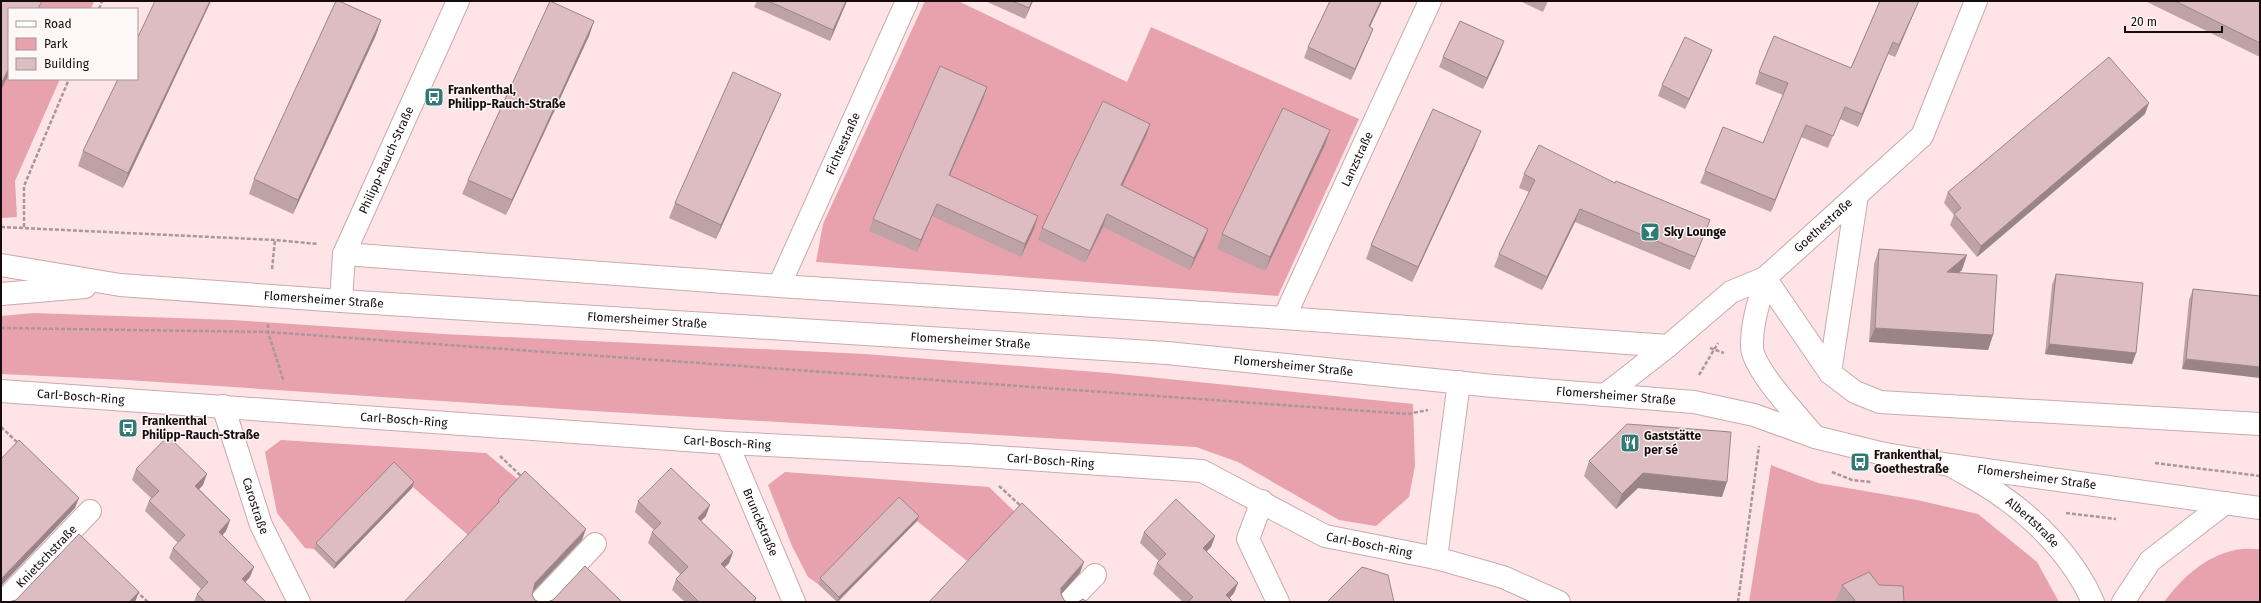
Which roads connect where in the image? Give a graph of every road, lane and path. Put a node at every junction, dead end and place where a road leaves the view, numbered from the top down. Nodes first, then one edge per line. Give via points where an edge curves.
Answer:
1 (458, 1) edge
2 (907, 1) edge
3 (1430, 1) edge
4 (1976, 1) edge
5 (69, 80) edge
6 (1857, 195) junction
7 (1, 226) edge
8 (24, 228) junction
9 (344, 254) junction
10 (1, 265) edge
11 (1765, 278) junction
12 (120, 285) junction
13 (780, 286) junction
14 (1, 294) edge
15 (341, 301) junction
16 (1284, 318) junction
17 (1, 328) edge
18 (1718, 343) dead end
19 (1668, 346) junction
20 (1714, 349) dead end
21 (1830, 373) junction
22 (1459, 382) junction
23 (1, 391) edge
24 (1605, 395) junction
25 (1456, 403) junction
26 (223, 406) junction
27 (2260, 424) edge
28 (1, 427) edge
29 (1816, 437) junction
30 (727, 443) junction
31 (1759, 445) dead end
32 (23, 448) edge
33 (498, 454) dead end
34 (967, 455) junction
35 (1950, 465) junction
36 (527, 481) edge
37 (1262, 501) junction
38 (2225, 502) junction
39 (2260, 508) edge
40 (1025, 510) edge
41 (90, 511) dead end
42 (595, 544) dead end
43 (1436, 558) junction
44 (1095, 575) dead end
45 (131, 586) edge
46 (3, 602) edge
47 (148, 602) edge
48 (298, 602) edge
49 (540, 602) edge
50 (794, 602) edge
51 (1068, 602) edge
52 (1278, 602) edge
53 (1559, 602) edge
54 (1738, 602) edge
55 (2094, 602) edge
56 (2123, 602) edge

1 - 9 street, Philipp-Rauch-Straße
2 - 13 street, Fichtestraße
3 - 16 street, Lanzstraße
4 - 6 street, Goethestraße via 1922,136
5 - 8 path via 24,186
6 - 11 street, Goethestraße
6 - 21 street
7 - 8 path
8 - 9 path via 275,240 328,246
9 - 13 street
9 - 15 street, Philipp-Rauch-Straße
10 - 12 street, Flomersheimer Straße
11 - 19 street, Goethestraße via 1731,292
11 - 21 street
11 - 29 street via 1754,325 1752,349 1761,371
12 - 14 street, Flomersheimer Straße
12 - 15 street, Flomersheimer Straße
13 - 16 street
15 - 22 street, Flomersheimer Straße via 1167,353
16 - 19 street
17 - 25 path via 268,332 1408,414
18 - 20 path
19 - 24 street, Goethestraße
21 - 27 street via 1855,392 1880,402
22 - 24 street, Flomersheimer Straße
22 - 25 street
23 - 26 street, Carl-Bosch-Ring
24 - 29 street, Flomersheimer Straße via 1716,406 1754,415
25 - 43 street
26 - 30 street, Carl-Bosch-Ring
26 - 48 street, Carostraße via 261,525
28 - 32 path
29 - 35 street, Flomersheimer Straße via 1880,453
30 - 34 street, Carl-Bosch-Ring
30 - 50 street, Brunckstraße
31 - 54 path
33 - 36 path
34 - 37 street, Carl-Bosch-Ring via 1202,471
34 - 40 path
35 - 38 street, Flomersheimer Straße
35 - 55 street, Albertstraße via 2000,494 2049,536 2087,586
37 - 43 street, Carl-Bosch-Ring via 1325,536
37 - 52 street via 1248,539
38 - 39 street, Flomersheimer Straße
38 - 56 street via 2150,561
41 - 46 street, Knietschstraße
42 - 49 street
43 - 53 street, Carl-Bosch-Ring via 1503,577
44 - 51 street
45 - 47 path

